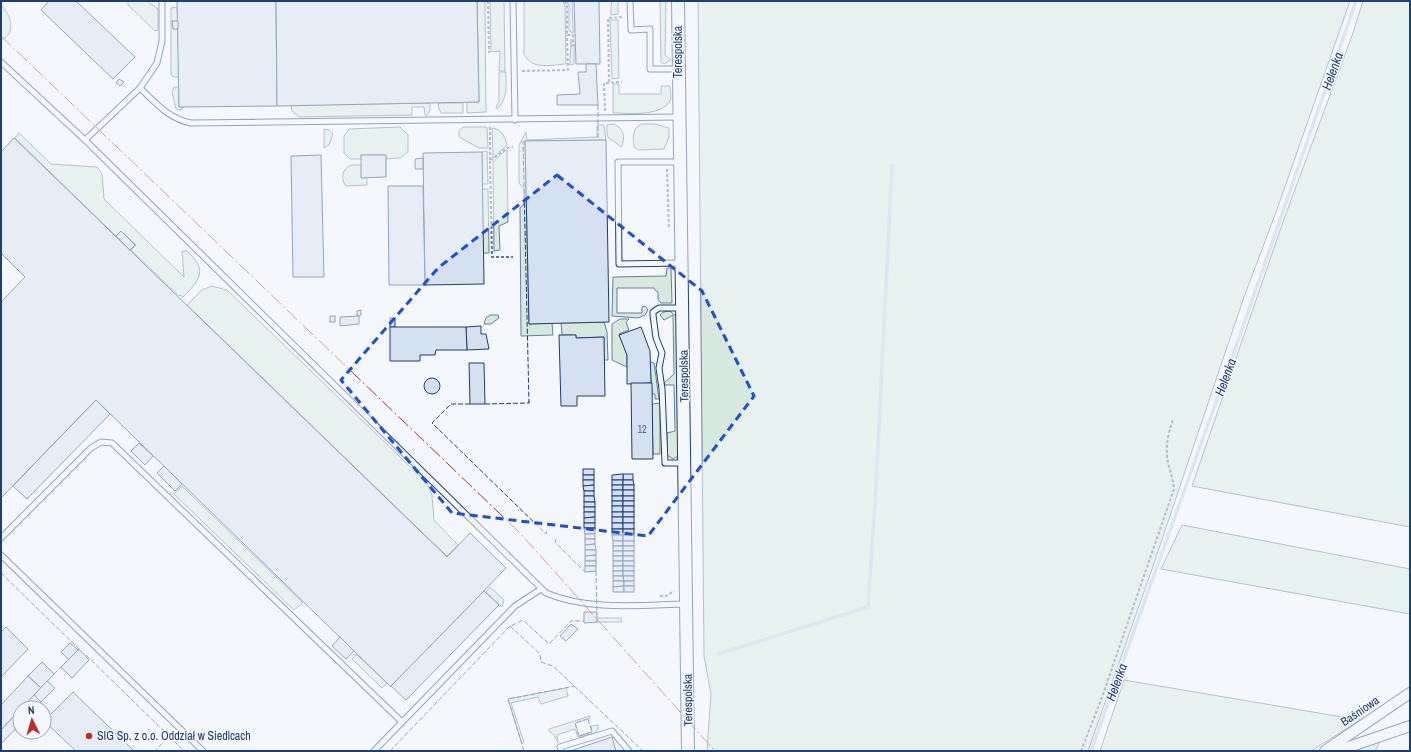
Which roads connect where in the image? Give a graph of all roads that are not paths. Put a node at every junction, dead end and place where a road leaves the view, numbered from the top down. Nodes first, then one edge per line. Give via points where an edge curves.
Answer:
1 (162, 1) edge
2 (513, 1) edge
3 (630, 1) edge
4 (678, 1) edge
5 (1, 62) edge
6 (678, 69) junction
7 (140, 88) junction
8 (679, 117) junction
9 (516, 120) junction
10 (84, 140) junction
11 (680, 162) junction
12 (682, 263) junction
13 (683, 308) junction
14 (686, 463) junction
15 (1, 538) edge
16 (1, 556) edge
17 (541, 589) junction
18 (687, 604) junction
19 (1410, 693) edge
20 (402, 722) junction
21 (1410, 726) edge
22 (203, 751) edge
23 (374, 751) edge
24 (561, 751) edge
25 (629, 751) edge
26 (688, 751) edge
27 (1325, 751) edge
28 (1338, 751) edge

1 - 7 lane via 162,41 157,63
2 - 9 lane
3 - 6 lane via 631,30 650,29 650,69
4 - 6 street, Terespolska
5 - 10 lane
6 - 8 street, Terespolska
7 - 9 lane via 170,116 191,123
7 - 10 lane
8 - 9 lane
8 - 11 street, Terespolska
10 - 17 lane
11 - 12 street, Terespolska
11 - 12 lane via 618,162 619,264
12 - 13 street, Terespolska
13 - 14 street, Terespolska
13 - 14 lane via 658,308 653,315 656,338 662,353 659,368 665,463
14 - 18 street, Terespolska
15 - 20 lane via 90,448 101,442 112,443
16 - 22 lane
17 - 18 lane via 563,600 597,604
17 - 20 lane via 515,606
18 - 26 street, Terespolska
19 - 27 street, Baśniowa
20 - 23 lane
21 - 28 street
24 - 25 lane via 560,747 612,731

